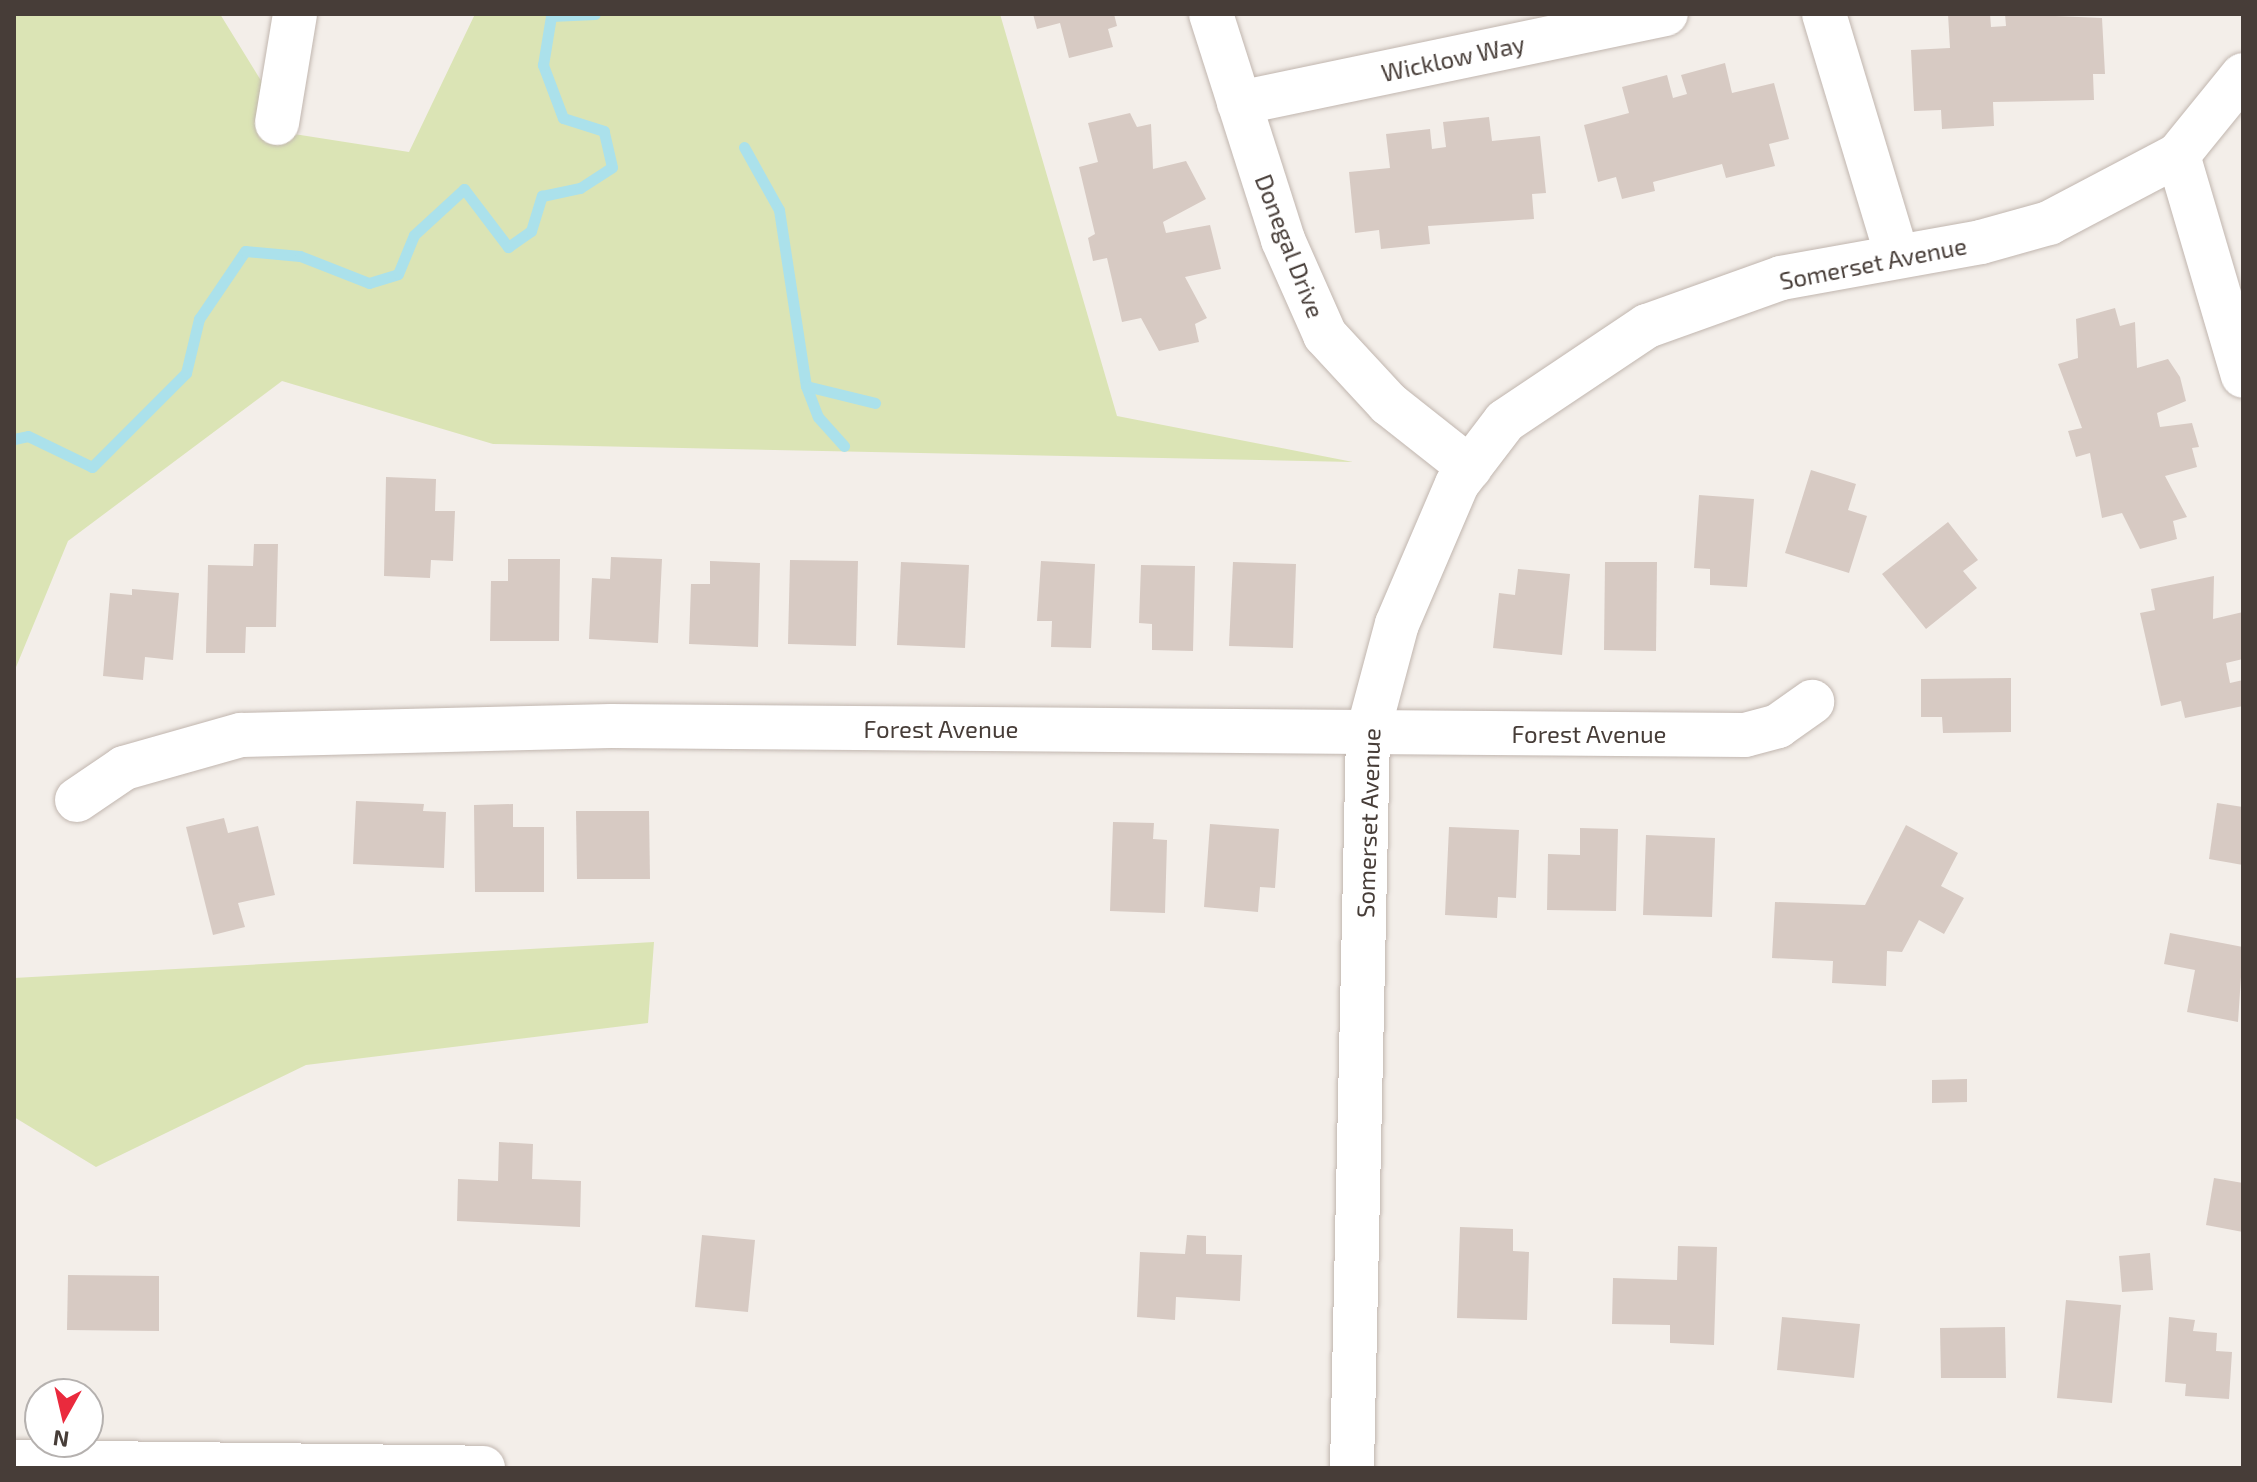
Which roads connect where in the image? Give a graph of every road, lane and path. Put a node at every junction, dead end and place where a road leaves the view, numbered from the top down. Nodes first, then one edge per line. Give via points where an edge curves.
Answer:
1 (295, 14) edge
2 (1211, 14) edge
3 (1666, 14) edge
4 (1824, 14) edge
5 (2243, 75) edge
6 (1239, 103) junction
7 (277, 123) dead end
8 (2178, 155) junction
9 (1897, 256) junction
10 (2243, 376) edge
11 (1470, 468) junction
12 (1812, 702) dead end
13 (1368, 732) junction
14 (77, 800) dead end
15 (14, 1462) edge
16 (483, 1468) edge
17 (1352, 1468) edge

1 - 7 street
2 - 6 street, Donegal Drive
3 - 6 street, Wicklow Way
4 - 9 street
5 - 8 street, Somerset Avenue
6 - 11 street, Donegal Drive via 1283,240 1325,335 1389,404
8 - 9 street, Somerset Avenue via 2049,223
8 - 10 street
9 - 11 street, Somerset Avenue via 1781,278 1647,326 1505,421
11 - 13 street, Somerset Avenue via 1397,624
12 - 13 street, Forest Avenue via 1778,726 1745,735
13 - 14 street, Forest Avenue via 611,726 241,735 124,768
13 - 17 street, Somerset Avenue
15 - 16 street

